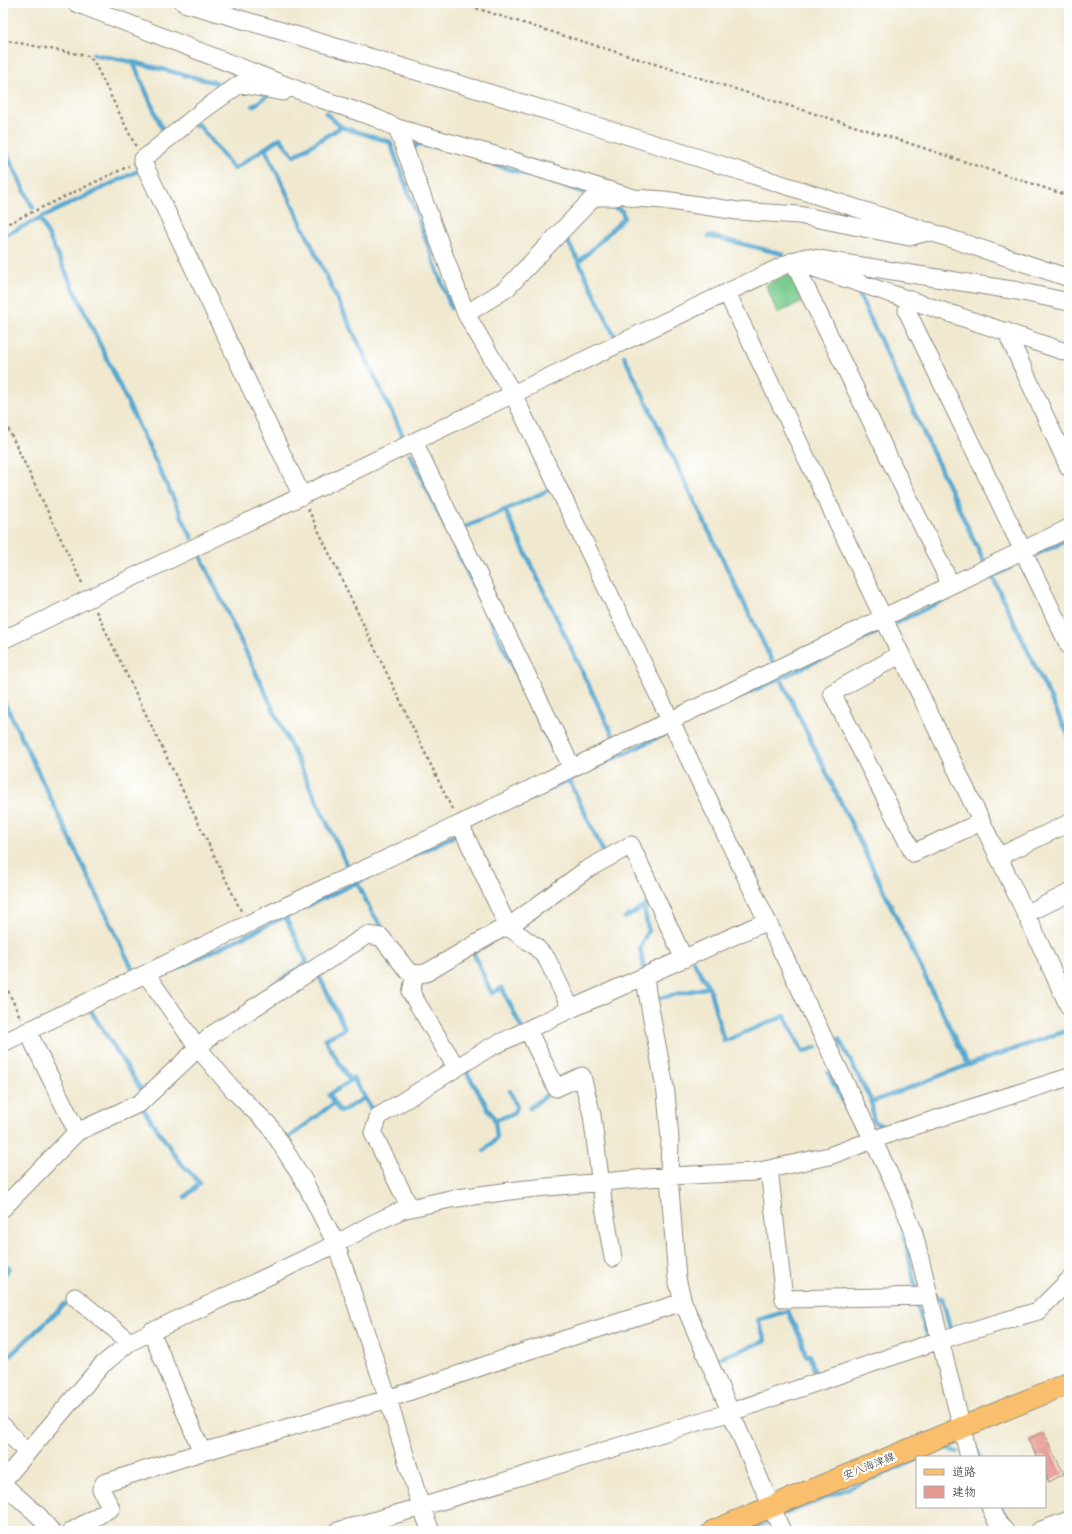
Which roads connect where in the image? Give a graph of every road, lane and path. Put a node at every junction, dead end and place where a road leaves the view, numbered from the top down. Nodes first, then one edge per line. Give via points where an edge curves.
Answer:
1 (76, 3) edge
2 (184, 3) edge
3 (459, 3) edge
4 (3, 40) edge
5 (322, 100) junction
6 (397, 128) junction
7 (142, 160) junction
8 (1069, 196) edge
9 (634, 198) junction
10 (3, 226) edge
11 (930, 231) junction
12 (793, 261) junction
13 (1069, 278) edge
14 (1018, 291) junction
15 (726, 293) junction
16 (908, 300) junction
17 (1069, 302) edge
18 (1069, 313) edge
19 (466, 314) junction
20 (1006, 331) junction
21 (1069, 353) edge
22 (513, 394) junction
23 (3, 418) edge
24 (414, 442) junction
25 (1069, 468) edge
26 (302, 496) junction
27 (1069, 528) edge
28 (1023, 551) junction
29 (951, 585) junction
30 (89, 598) junction
31 (883, 618) junction
32 (3, 640) edge
33 (1069, 646) edge
34 (901, 654) junction
35 (671, 721) junction
36 (572, 768) junction
37 (981, 822) junction
38 (1069, 823) edge
39 (460, 824) junction
40 (998, 857) junction
41 (1069, 893) edge
42 (1026, 914) junction
43 (767, 921) junction
44 (248, 924) junction
45 (508, 927) junction
46 (684, 959) junction
47 (146, 974) junction
48 (415, 974) junction
49 (645, 976) junction
50 (3, 980) edge
51 (1069, 1007) edge
52 (571, 1009) junction
53 (528, 1030) junction
54 (28, 1032) junction
55 (3, 1043) edge
56 (198, 1048) junction
57 (456, 1067) junction
58 (1069, 1077) edge
59 (78, 1132) junction
60 (872, 1140) junction
61 (769, 1170) junction
62 (669, 1176) junction
63 (600, 1183) junction
64 (3, 1208) edge
65 (410, 1208) junction
66 (336, 1244) junction
67 (613, 1258) dead end
68 (1069, 1280) edge
69 (929, 1296) junction
70 (75, 1297) dead end
71 (683, 1302) junction
72 (151, 1331) junction
73 (940, 1340) junction
74 (130, 1342) junction
75 (1069, 1383) edge
76 (388, 1399) junction
77 (730, 1412) junction
78 (3, 1426) edge
79 (963, 1427) junction
80 (202, 1452) junction
81 (27, 1453) junction
82 (969, 1456) edge
83 (3, 1481) edge
84 (3, 1484) edge
85 (771, 1506) junction
86 (422, 1507) junction
87 (990, 1508) edge
88 (1069, 1520) edge
89 (51, 1531) edge
90 (72, 1531) edge
91 (338, 1531) edge
92 (431, 1531) edge
93 (714, 1531) edge
94 (782, 1531) edge
95 (1005, 1531) edge
96 (1039, 1531) edge

1 - 5 street
2 - 11 street via 381,60
3 - 8 path via 884,135
4 - 7 path via 88,56 94,62
5 - 6 street via 376,118
5 - 7 street via 240,84
6 - 9 street
6 - 19 street
7 - 10 path
7 - 26 street
9 - 11 street via 738,211 799,215 909,237
9 - 19 street via 594,197 506,289
11 - 13 street
12 - 14 street via 806,257
12 - 15 street
12 - 16 street
12 - 29 street
14 - 17 street
14 - 18 street via 1025,299
15 - 22 street
15 - 31 street
16 - 20 street
16 - 28 street via 907,311
19 - 22 street
20 - 21 street
20 - 25 street
22 - 24 street
22 - 35 street
23 - 30 path
24 - 26 street
24 - 36 street
26 - 30 street
26 - 39 path
27 - 28 street
28 - 29 street
28 - 33 street
29 - 31 street
30 - 32 street
30 - 44 path
31 - 34 street
31 - 35 street
34 - 37 street
34 - 37 street via 832,693 914,853
35 - 36 street
35 - 43 street
36 - 39 street
37 - 40 street
38 - 40 street
39 - 44 street
39 - 45 street
40 - 42 street
41 - 42 street
42 - 51 street
43 - 46 street
43 - 60 street
44 - 47 street
45 - 46 street via 586,870 631,845
45 - 48 street via 426,973
45 - 52 street via 535,946 547,959
46 - 49 street
47 - 54 street
47 - 56 street
48 - 56 street via 407,970 381,937 367,935 213,1034
48 - 57 street via 410,992
49 - 52 street
49 - 62 street via 666,1093 670,1139
50 - 54 path
52 - 53 street
53 - 57 street
53 - 63 street via 556,1088 582,1076 592,1115
54 - 55 street
54 - 59 street
56 - 59 street via 140,1103
56 - 66 street via 235,1092 268,1125 304,1181
57 - 65 street via 379,1116 373,1133
58 - 60 street
59 - 64 street
60 - 61 street via 829,1156
60 - 69 street via 913,1230
61 - 62 street
61 - 69 street via 784,1300
62 - 63 street
62 - 71 street via 677,1279
63 - 65 street via 450,1199
63 - 67 street
65 - 66 street via 374,1223
66 - 72 street
66 - 76 street
68 - 73 street via 1038,1310
69 - 73 street
70 - 74 street
71 - 76 street via 524,1352
71 - 77 street
72 - 74 street
72 - 80 street
73 - 77 street
73 - 79 street
74 - 81 street via 102,1365
75 - 79 main road, 安八海津線
76 - 80 street
76 - 86 street
77 - 85 street
77 - 86 street
78 - 81 street
79 - 82 street
79 - 85 main road, 安八海津線
80 - 90 street via 104,1483 102,1489 111,1508
81 - 83 street
84 - 89 street via 39,1516
85 - 93 main road, 安八海津線
85 - 94 street
86 - 91 street
86 - 92 street
87 - 95 street
88 - 96 street

